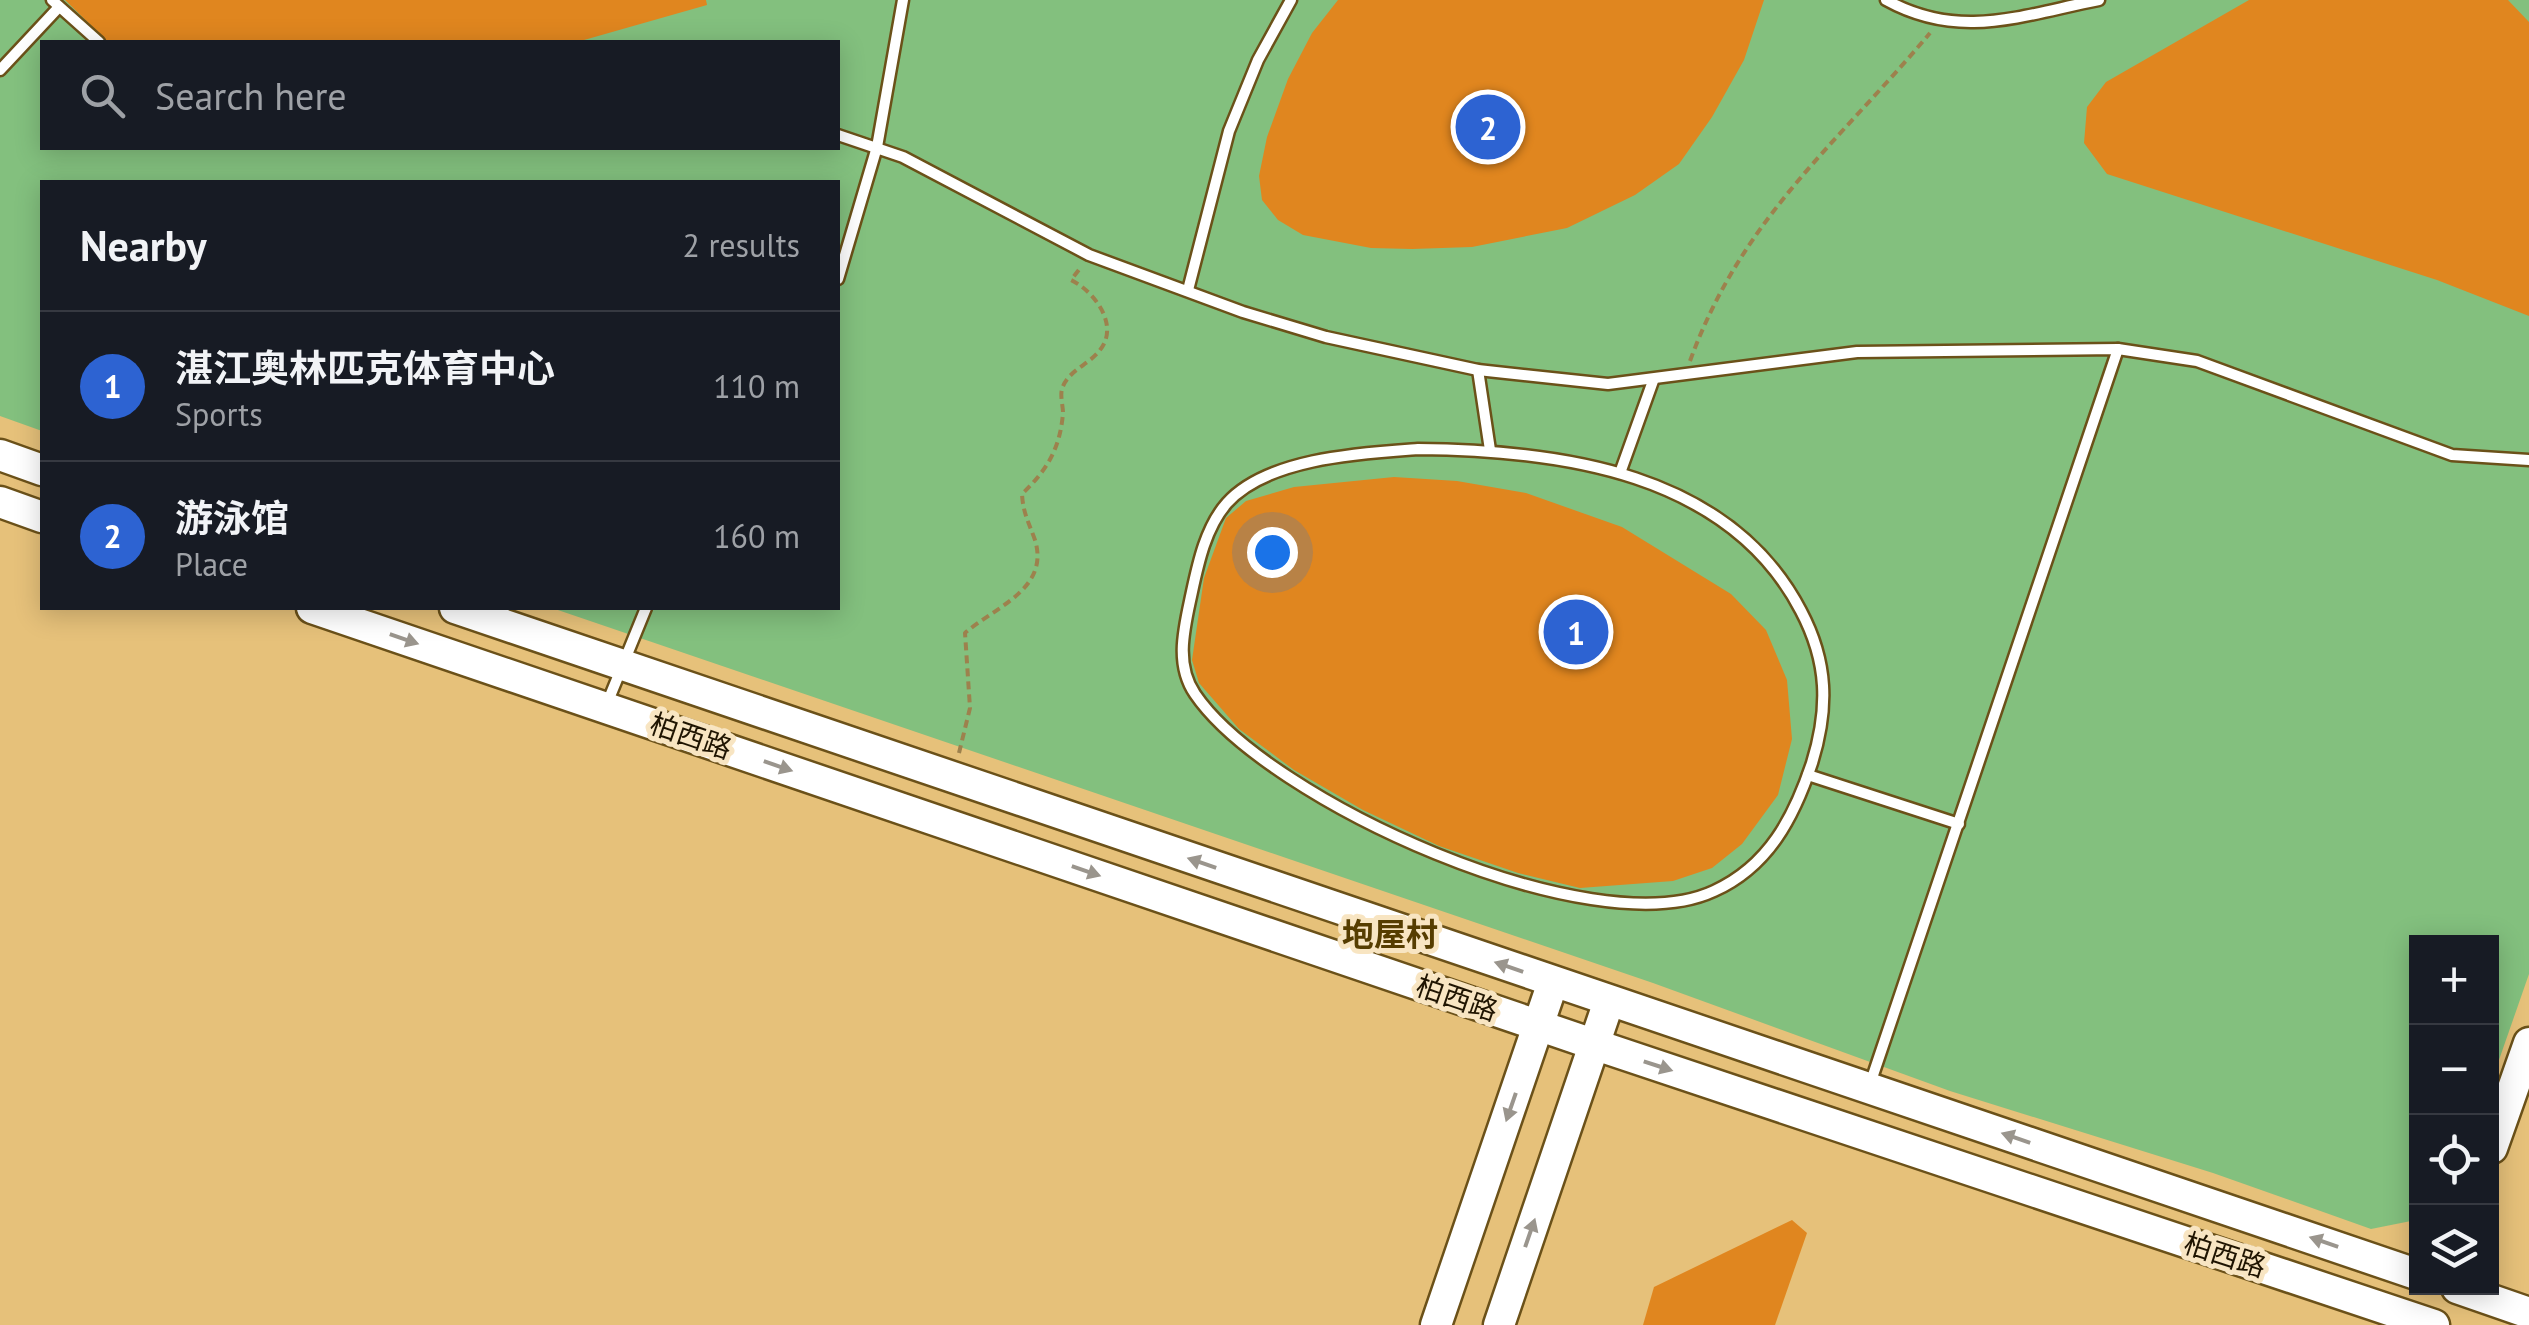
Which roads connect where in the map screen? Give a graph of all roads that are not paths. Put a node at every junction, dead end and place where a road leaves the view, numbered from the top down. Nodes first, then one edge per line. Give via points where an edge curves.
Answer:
1 (903, 0) edge
2 (1292, 0) edge
3 (1886, 0) edge
4 (2099, 0) edge
5 (55, 3) edge
6 (97, 40) edge
7 (0, 70) edge
8 (840, 136) edge
9 (877, 147) junction
10 (840, 272) edge
11 (1188, 290) junction
12 (2118, 349) junction
13 (1478, 370) junction
14 (1653, 382) junction
15 (1490, 450) junction
16 (0, 456) edge
17 (2529, 460) edge
18 (40, 469) edge
19 (1620, 473) junction
20 (0, 502) edge
21 (40, 516) edge
22 (318, 610) edge
23 (461, 610) edge
24 (645, 610) edge
25 (621, 663) junction
26 (606, 706) junction
27 (1808, 775) junction
28 (1959, 824) junction
29 (1553, 982) junction
30 (1609, 1001) junction
31 (1539, 1026) junction
32 (2529, 1043) edge
33 (1593, 1044) junction
34 (1868, 1088) junction
35 (2499, 1128) edge
36 (2409, 1272) edge
37 (2478, 1295) edge
38 (2529, 1312) edge
39 (1436, 1325) edge
40 (1499, 1325) edge
41 (2434, 1325) edge

1 - 9 lane
2 - 11 lane via 1229,131
3 - 4 lane via 1938,23 1990,23
5 - 6 lane
5 - 7 lane
8 - 9 lane
9 - 10 lane
9 - 11 lane via 1089,255
11 - 13 lane via 1326,337
12 - 14 lane via 1857,352
12 - 17 lane via 2197,362 2452,455
12 - 28 lane
13 - 14 lane via 1608,384
13 - 15 lane
14 - 19 lane
15 - 19 lane
15 - 27 lane via 1352,454 1260,481 1227,503 1200,554 1182,668 1230,738 1297,786 1442,856 1597,903 1670,903 1715,891 1779,842
16 - 18 main road
19 - 27 lane via 1720,516 1788,585 1813,632 1827,686
20 - 21 main road
22 -> 26 main road, 柏西路
23 - 25 main road, 柏西路
24 - 25 lane
25 - 26 lane
29 -> 25 main road, 柏西路
26 -> 31 main road, 柏西路
27 - 28 lane
28 - 34 lane
29 - 30 main road, 柏西路
29 - 31 main road
30 - 33 main road
30 - 34 main road, 柏西路
31 - 33 main road, 柏西路
31 -> 39 main road
32 - 35 main road
40 -> 33 main road
33 -> 41 main road, 柏西路
36 -> 34 main road, 柏西路
37 - 38 main road

